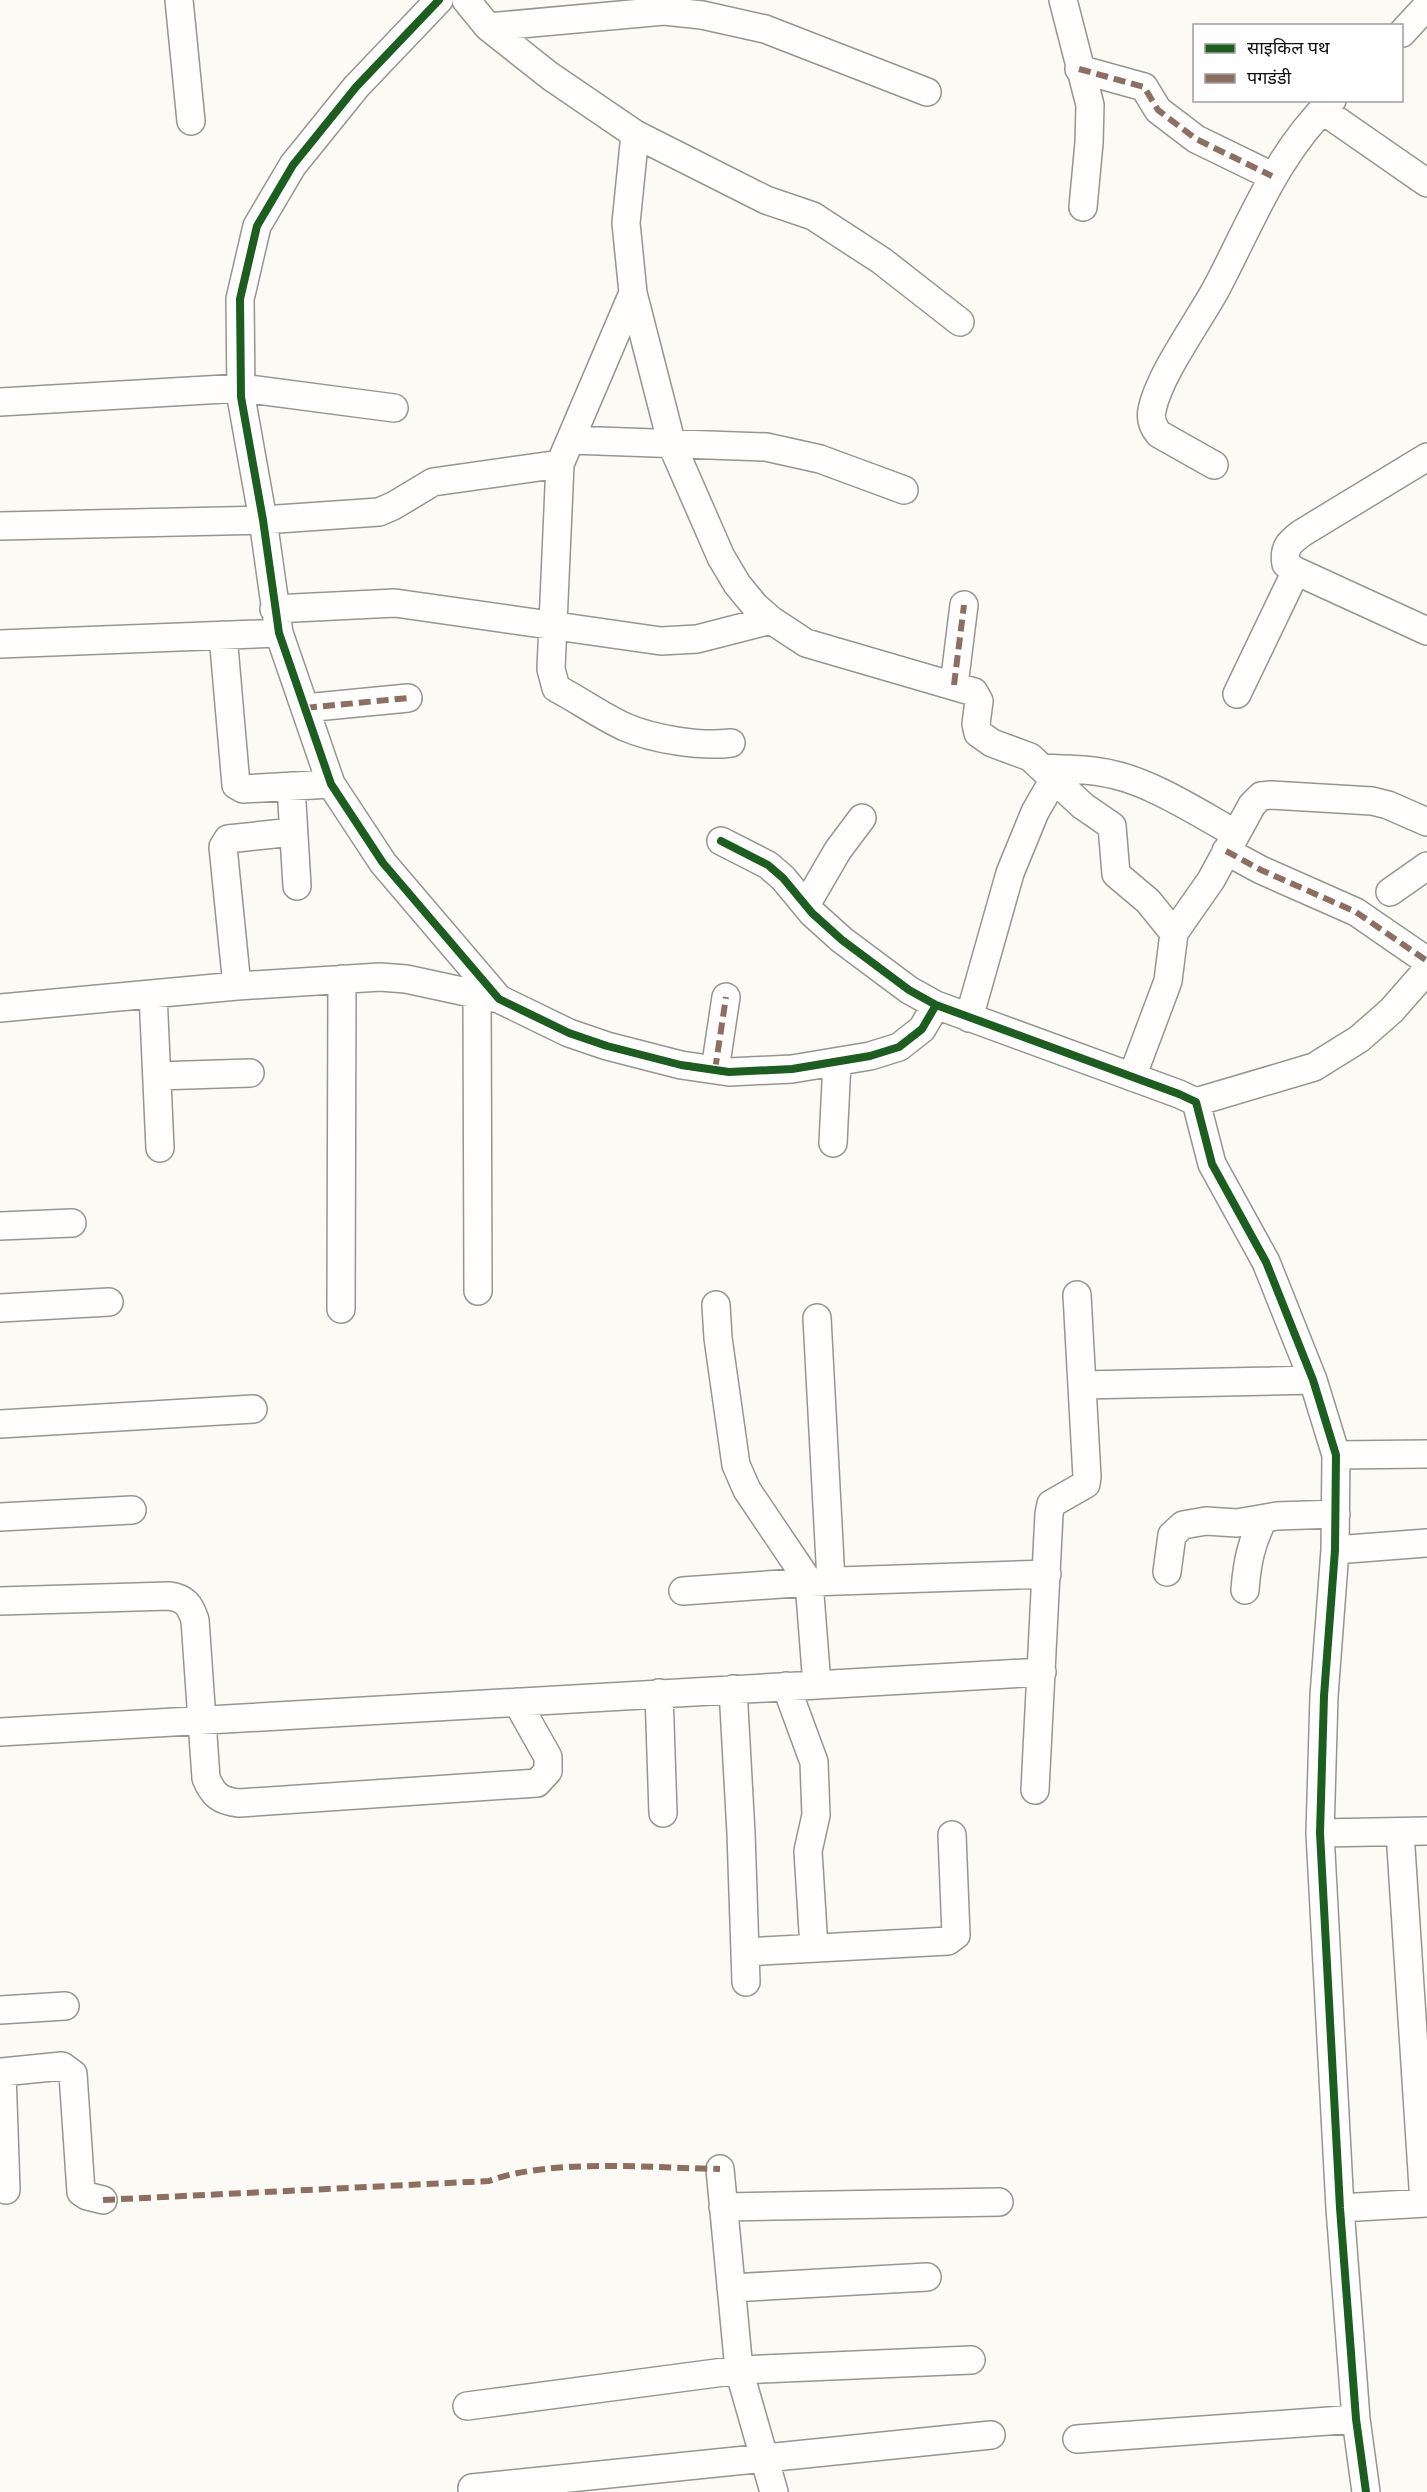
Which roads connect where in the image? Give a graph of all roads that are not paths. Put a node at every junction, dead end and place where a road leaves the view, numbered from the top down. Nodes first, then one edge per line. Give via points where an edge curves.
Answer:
1 (179, 0) edge
2 (439, 0) edge
3 (466, 0) edge
4 (1063, 0) edge
5 (1427, 6) edge
6 (488, 27) junction
7 (1403, 31) edge
8 (1079, 69) junction
9 (927, 92) dead end
10 (1327, 105) edge
11 (191, 121) dead end
12 (635, 134) junction
13 (1272, 176) junction
14 (1427, 183) edge
15 (1083, 207) dead end
16 (633, 293) junction
17 (960, 322) dead end
18 (241, 388) junction
19 (0, 402) edge
20 (394, 408) dead end
21 (672, 445) junction
22 (566, 452) junction
23 (1427, 457) edge
24 (1214, 465) dead end
25 (904, 490) dead end
26 (263, 520) junction
27 (0, 526) edge
28 (1296, 571) junction
29 (964, 605) dead end
30 (771, 620) junction
31 (277, 621) junction
32 (553, 626) junction
33 (1427, 631) edge
34 (223, 635) junction
35 (0, 644) edge
36 (954, 685) junction
37 (1237, 694) dead end
38 (408, 698) dead end
39 (305, 708) junction
40 (731, 743) dead end
41 (1048, 774) junction
42 (331, 784) junction
43 (291, 786) junction
44 (862, 818) dead end
45 (1427, 822) edge
46 (293, 832) junction
47 (721, 842) dead end
48 (1231, 842) junction
49 (1427, 866) edge
50 (297, 886) dead end
51 (1390, 892) dead end
52 (806, 905) junction
53 (1174, 933) junction
54 (1427, 961) edge
55 (1427, 970) edge
56 (342, 979) junction
57 (237, 987) junction
58 (153, 994) junction
59 (488, 996) junction
60 (726, 997) dead end
61 (936, 1005) junction
62 (0, 1008) edge
63 (969, 1018) junction
64 (837, 1062) junction
65 (715, 1070) junction
66 (250, 1072) dead end
67 (157, 1076) junction
68 (1132, 1077) junction
69 (1196, 1102) junction
70 (833, 1143) dead end
71 (160, 1148) dead end
72 (72, 1223) dead end
73 (0, 1226) edge
74 (478, 1291) dead end
75 (1077, 1295) dead end
76 (109, 1302) dead end
77 (716, 1305) dead end
78 (0, 1308) edge
79 (341, 1309) dead end
80 (818, 1318) dead end
81 (1313, 1380) junction
82 (1082, 1384) junction
83 (253, 1409) dead end
84 (0, 1424) edge
85 (1427, 1454) edge
86 (1336, 1455) junction
87 (132, 1510) dead end
88 (1336, 1514) junction
89 (0, 1517) edge
90 (1263, 1520) junction
91 (1427, 1543) edge
92 (1335, 1550) junction
93 (1167, 1572) dead end
94 (1047, 1574) junction
95 (820, 1582) junction
96 (1245, 1590) dead end
97 (683, 1591) dead end
98 (0, 1601) edge
99 (1042, 1672) junction
100 (817, 1685) junction
101 (786, 1686) junction
102 (733, 1689) junction
103 (659, 1693) junction
104 (517, 1702) junction
105 (202, 1722) junction
106 (0, 1732) edge
107 (1035, 1790) dead end
108 (663, 1813) dead end
109 (1400, 1832) junction
110 (1427, 1832) edge
111 (1320, 1833) junction
112 (952, 1835) dead end
113 (814, 1948) junction
114 (745, 1952) junction
115 (746, 1982) dead end
116 (65, 2006) dead end
117 (0, 2010) edge
118 (1, 2072) edge
119 (720, 2169) dead end
120 (6, 2190) dead end
121 (103, 2200) dead end
122 (999, 2202) dead end
123 (1425, 2203) edge
124 (723, 2206) junction
125 (1340, 2208) junction
126 (927, 2277) dead end
127 (731, 2288) junction
128 (971, 2360) dead end
129 (739, 2370) junction
130 (468, 2406) dead end
131 (1356, 2419) junction
132 (991, 2435) dead end
133 (1077, 2439) dead end
134 (763, 2458) junction
135 (472, 2488) dead end
136 (774, 2492) edge
137 (1366, 2492) edge

1 - 11 street
2 - 18 street via 356,87 300,156 256,226 240,299
3 - 6 street
4 - 8 street
5 - 7 street
6 - 9 street via 664,11 702,15 765,29
6 - 12 street via 550,76
8 - 13 street via 1144,87 1158,110 1196,140
8 - 15 street via 1090,105
10 - 13 street
10 - 14 street
12 - 16 street via 626,223
12 - 17 street via 766,200 813,216 882,261
13 - 24 street via 1216,289 1161,385 1152,410 1153,428 1159,435
16 - 21 street
16 - 22 street
18 - 19 street
18 - 20 street
18 - 26 street
21 - 22 street
21 - 25 street via 790,450
21 - 30 street via 721,557 737,584
22 - 26 street via 433,482 379,512
22 - 32 street
23 - 28 street via 1288,544 1286,564
26 - 27 street
26 - 31 street
28 - 33 street
28 - 37 street
29 - 36 street
30 - 32 street via 678,642
30 - 36 street via 806,643
31 - 32 street via 395,603
31 - 34 street
31 - 39 street
32 - 40 street via 551,669 556,688 626,727 659,737
34 - 35 street
34 - 43 street via 235,782 243,789
36 - 41 street via 974,692 979,701 978,733 1030,758
38 - 39 street
39 - 42 street
41 - 48 street via 1089,770 1117,775 1147,787
41 - 53 street via 1083,806 1112,825 1116,874 1148,901
41 - 63 street via 1010,873
42 - 43 street
42 - 59 street via 383,863
43 - 46 street
44 - 52 street
45 - 48 street via 1388,805 1359,798 1261,796
46 - 50 street
46 - 57 street via 228,838 223,847
47 - 52 street via 768,865
48 - 53 street via 1211,880
48 - 54 street via 1261,870 1356,912
49 - 51 street
52 - 61 street via 843,940 909,990
53 - 68 street via 1168,981
55 - 69 street via 1392,1010 1359,1039 1314,1067
56 - 57 street
56 - 59 street via 406,979
56 - 79 street
57 - 58 street
58 - 62 street
58 - 67 street
59 - 65 street via 607,1046
59 - 74 street
60 - 65 street
61 - 63 street
61 - 64 street via 922,1029 899,1047
63 - 68 street
64 - 65 street via 792,1069
64 - 70 street
66 - 67 street
67 - 71 street
68 - 69 street
69 - 81 street via 1212,1164 1266,1262
72 - 73 street
75 - 82 street
76 - 78 street
77 - 95 street via 736,1465 747,1490
80 - 95 street
81 - 82 street
81 - 86 street
82 - 94 street via 1086,1484 1051,1504
83 - 84 street
85 - 86 street
86 - 88 street
87 - 89 street
88 - 90 street
88 - 92 street
90 - 93 street via 1183,1525 1172,1535
90 - 96 street via 1247,1563
91 - 92 street
92 - 111 street via 1324,1696
94 - 95 street
94 - 99 street
95 - 97 street
95 - 100 street
98 - 105 street via 181,1598 191,1606 195,1620
99 - 100 street
99 - 107 street
100 - 101 street
101 - 102 street
101 - 113 street via 814,1762 816,1815 808,1851
102 - 103 street
102 - 114 street
103 - 104 street
103 - 108 street
104 - 105 street
104 - 105 street via 548,1757 548,1771 537,1784 224,1801 213,1793 206,1778
105 - 106 street
109 - 110 street
109 - 111 street
109 - 123 street
111 - 125 street
112 - 113 street via 956,1935 948,1941
113 - 114 street
114 - 115 street
116 - 117 street
118 - 120 street
118 - 121 street via 62,2066 73,2074 81,2192
119 - 124 street
122 - 124 street
123 - 125 street
124 - 127 street
125 - 131 street
126 - 127 street
127 - 129 street
128 - 129 street
129 - 130 street
129 - 134 street
131 - 133 street
131 - 137 street
132 - 134 street
134 - 135 street
134 - 136 street

